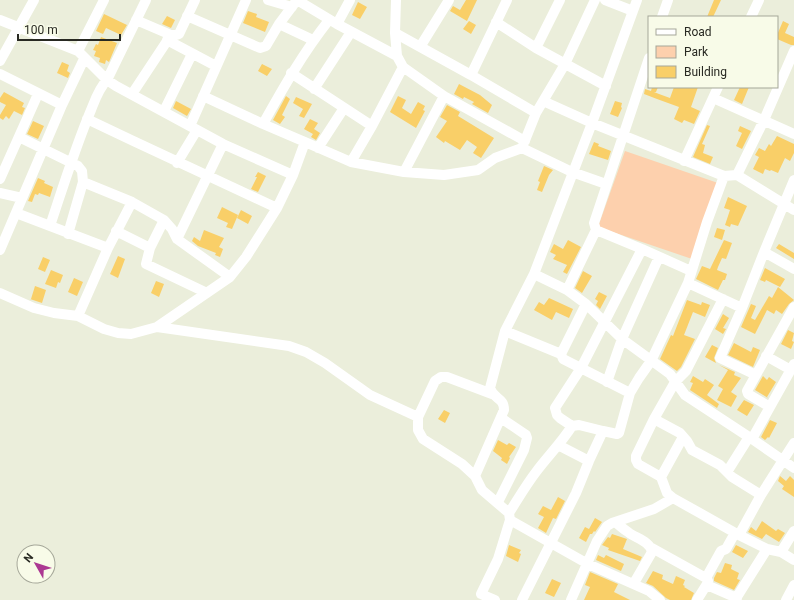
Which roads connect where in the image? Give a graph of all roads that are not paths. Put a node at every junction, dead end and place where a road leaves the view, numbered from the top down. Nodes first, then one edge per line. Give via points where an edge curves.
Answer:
1 (34, 0) edge
2 (104, 0) edge
3 (146, 0) edge
4 (195, 0) edge
5 (246, 0) edge
6 (268, 0) edge
7 (350, 0) edge
8 (396, 0) edge
9 (449, 0) edge
10 (507, 0) edge
11 (560, 0) edge
12 (595, 0) edge
13 (605, 0) edge
14 (637, 0) edge
15 (668, 0) edge
16 (759, 0) edge
17 (295, 2) edge
18 (310, 3) edge
19 (633, 11) junction
20 (187, 16) junction
21 (662, 16) edge
22 (751, 16) edge
23 (0, 20) edge
24 (136, 20) junction
25 (333, 22) junction
26 (496, 22) junction
27 (279, 24) junction
28 (18, 28) junction
29 (352, 32) junction
30 (395, 33) junction
31 (230, 36) junction
32 (168, 37) junction
33 (313, 40) junction
34 (420, 47) junction
35 (536, 48) junction
36 (794, 51) edge
37 (192, 54) junction
38 (81, 55) junction
39 (397, 56) junction
40 (0, 61) edge
41 (648, 61) edge
42 (565, 64) junction
43 (216, 66) junction
44 (403, 67) junction
45 (291, 73) junction
46 (0, 74) edge
47 (471, 75) junction
48 (107, 80) junction
49 (606, 86) junction
50 (718, 88) edge
51 (778, 88) edge
52 (778, 88) edge
53 (314, 89) junction
54 (38, 94) junction
55 (132, 94) junction
56 (203, 96) junction
57 (444, 96) junction
58 (713, 98) junction
59 (543, 101) junction
60 (62, 105) junction
61 (344, 108) junction
62 (164, 111) junction
63 (536, 113) junction
64 (87, 119) junction
65 (764, 120) junction
66 (592, 123) junction
67 (263, 124) junction
68 (372, 126) junction
69 (194, 128) junction
70 (794, 134) edge
71 (624, 135) junction
72 (19, 137) junction
73 (304, 142) junction
74 (223, 144) junction
75 (524, 145) junction
76 (318, 148) junction
77 (43, 150) junction
78 (71, 161) junction
79 (684, 161) junction
80 (351, 162) junction
81 (177, 163) junction
82 (404, 172) junction
83 (572, 172) junction
84 (208, 175) junction
85 (293, 175) junction
86 (737, 175) junction
87 (724, 176) junction
88 (0, 179) edge
89 (794, 180) edge
90 (83, 182) junction
91 (606, 184) junction
92 (0, 193) edge
93 (22, 198) junction
94 (132, 202) junction
95 (784, 204) junction
96 (276, 208) junction
97 (794, 210) edge
98 (16, 213) junction
99 (164, 220) junction
100 (50, 226) junction
101 (596, 230) junction
102 (116, 231) junction
103 (68, 234) junction
104 (177, 239) junction
105 (108, 248) junction
106 (150, 248) junction
107 (642, 249) junction
108 (0, 250) edge
109 (764, 252) junction
110 (659, 257) junction
111 (794, 269) edge
112 (691, 271) junction
113 (534, 274) junction
114 (230, 276) junction
115 (688, 283) junction
116 (567, 290) junction
117 (0, 293) edge
118 (206, 293) junction
119 (723, 299) junction
120 (586, 304) junction
121 (794, 307) edge
122 (742, 308) junction
123 (78, 316) junction
124 (605, 322) junction
125 (157, 327) junction
126 (505, 331) junction
127 (622, 339) junction
128 (561, 354) junction
129 (766, 356) junction
130 (651, 361) junction
131 (793, 367) edge
132 (581, 368) junction
133 (756, 375) junction
134 (607, 382) junction
135 (675, 382) junction
136 (630, 393) junction
137 (492, 394) junction
138 (770, 407) junction
139 (418, 417) junction
140 (501, 418) junction
141 (654, 419) junction
142 (572, 426) junction
143 (603, 431) junction
144 (684, 437) junction
145 (750, 438) junction
146 (794, 443) edge
147 (558, 445) junction
148 (589, 461) junction
149 (782, 461) junction
150 (794, 468) edge
151 (727, 472) junction
152 (475, 476) junction
153 (661, 477) junction
154 (761, 495) junction
155 (673, 498) junction
156 (498, 502) junction
157 (509, 517) junction
158 (615, 522) junction
159 (794, 531) edge
160 (737, 534) junction
161 (550, 543) junction
162 (652, 548) junction
163 (767, 549) junction
164 (781, 552) junction
165 (794, 560) edge
166 (588, 564) junction
167 (706, 581) junction
168 (634, 584) junction
169 (794, 585) edge
170 (736, 599) edge
171 (495, 600) edge
172 (522, 600) edge
173 (571, 600) edge
174 (660, 600) edge
175 (697, 600) edge
176 (786, 600) edge

1 - 28 street
2 - 38 street
3 - 24 street
4 - 20 street
5 - 31 street
6 - 17 street
7 - 25 street
8 - 30 street
9 - 34 street
10 - 26 street
11 - 35 street
12 - 42 street
13 - 19 street
14 - 19 street
15 - 21 street
16 - 22 street
17 - 18 street
17 - 27 street
18 - 25 street
19 - 49 street
20 - 31 street
20 - 32 street via 179,34
23 - 28 street
24 - 32 street
24 - 48 street
25 - 29 street
25 - 33 street
26 - 35 street
26 - 47 street
27 - 31 street via 263,48
27 - 33 street
28 - 38 street via 70,47
28 - 40 street
29 - 39 street
29 - 53 street
30 - 34 street
30 - 39 street
31 - 43 street
32 - 37 street
32 - 55 street
33 - 45 street
34 - 47 street
35 - 42 street
36 - 51 street
37 - 43 street
37 - 62 street
38 - 48 street
38 - 60 street
39 - 44 street
41 - 71 street
42 - 49 street
42 - 59 street
43 - 56 street
44 - 57 street
44 - 68 street
45 - 53 street
45 - 67 street
46 - 54 street
47 - 63 street
48 - 55 street
48 - 64 street via 101,87
49 - 66 street
50 - 58 street
52 - 65 street
53 - 61 street
54 - 60 street
54 - 72 street
55 - 62 street
56 - 67 street
56 - 69 street
57 - 75 street
57 - 82 street
58 - 65 street
58 - 79 street
59 - 63 street
59 - 66 street
60 - 77 street
61 - 68 street
61 - 76 street
62 - 69 street
63 - 75 street
64 - 78 street
64 - 81 street
65 - 70 street
65 - 86 street
66 - 71 street
66 - 83 street
67 - 73 street
68 - 80 street
69 - 74 street
69 - 81 street
71 - 79 street
71 - 91 street
72 - 77 street
72 - 88 street
73 - 76 street
73 - 85 street
74 - 84 street
74 - 85 street
75 - 82 street via 495,158 478,170 444,175
75 - 83 street
76 - 80 street
77 - 78 street
77 - 93 street
78 - 90 street via 82,171
78 - 100 street
79 - 87 street
80 - 82 street
81 - 84 street
83 - 91 street
83 - 113 street
84 - 96 street
84 - 104 street
85 - 96 street
86 - 87 street
86 - 95 street
87 - 112 street
89 - 95 street
90 - 94 street
90 - 103 street
91 - 101 street via 594,223
92 - 93 street
93 - 98 street
94 - 99 street
94 - 102 street
95 - 97 street
95 - 109 street
96 - 114 street via 246,257
98 - 100 street
98 - 108 street
99 - 104 street
99 - 106 street
100 - 103 street
101 - 107 street
101 - 116 street
102 - 105 street
102 - 106 street
103 - 105 street
104 - 114 street
105 - 123 street
106 - 118 street via 146,265
107 - 110 street
107 - 124 street
109 - 111 street
109 - 122 street
110 - 112 street
110 - 127 street
112 - 115 street
113 - 116 street
113 - 126 street
114 - 118 street
115 - 119 street
115 - 130 street
116 - 120 street
117 - 123 street via 34,308
118 - 125 street
119 - 122 street
119 - 135 street via 686,371
120 - 124 street
120 - 128 street
121 - 129 street
122 - 133 street via 720,358
123 - 125 street via 118,333 131,334
124 - 127 street
124 - 132 street
125 - 139 street via 289,346 325,363 370,395
126 - 128 street
126 - 137 street via 490,388
127 - 130 street
127 - 134 street
128 - 132 street via 562,359
129 - 131 street
129 - 133 street
130 - 135 street via 670,374
130 - 136 street
131 - 138 street
132 - 134 street
132 - 142 street via 555,408 557,415
133 - 138 street via 748,388 748,394
134 - 136 street
135 - 141 street
135 - 145 street via 685,395
136 - 143 street via 619,433
137 - 139 street via 441,377 435,381
137 - 140 street via 504,405
138 - 145 street
139 - 152 street via 418,430 423,439 462,464
140 - 152 street
140 - 156 street via 527,438 524,450
141 - 144 street
141 - 153 street via 636,460 638,464
142 - 143 street via 579,425
142 - 147 street
143 - 148 street
144 - 151 street via 692,450 720,465
144 - 153 street
145 - 149 street
145 - 151 street
146 - 149 street
147 - 148 street
147 - 157 street via 535,473
148 - 161 street via 576,493
149 - 150 street
149 - 154 street
151 - 154 street via 732,478
152 - 156 street via 482,490
153 - 155 street
154 - 160 street
155 - 158 street via 654,509
155 - 160 street
156 - 157 street
157 - 161 street
157 - 171 street via 498,559 481,594
158 - 162 street
158 - 166 street via 604,530
159 - 164 street
160 - 163 street
160 - 167 street via 726,550 721,551
161 - 166 street
161 - 172 street
162 - 167 street
162 - 168 street
163 - 164 street
163 - 170 street
164 - 165 street
166 - 168 street
166 - 173 street
167 - 170 street
167 - 175 street
168 - 174 street
169 - 176 street

